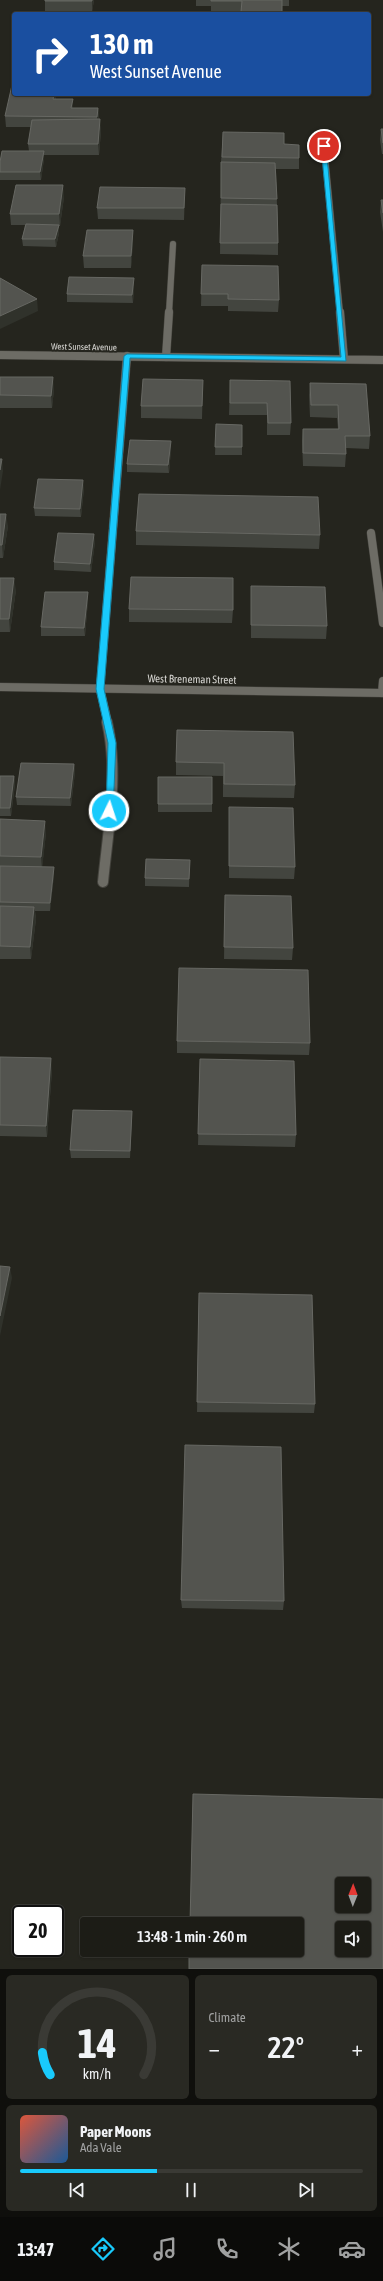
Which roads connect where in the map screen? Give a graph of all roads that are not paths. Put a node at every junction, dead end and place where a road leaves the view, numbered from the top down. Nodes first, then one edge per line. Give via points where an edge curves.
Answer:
1 (324, 146) dead end
2 (173, 244) dead end
3 (0, 355) edge
4 (127, 356) junction
5 (166, 357) junction
6 (344, 359) junction
7 (383, 360) edge
8 (371, 533) dead end
9 (383, 623) edge
10 (383, 681) edge
11 (0, 687) edge
12 (100, 689) junction
13 (383, 696) edge
14 (103, 882) dead end

1 - 6 street
2 - 5 street
3 - 4 street, West Sunset Avenue
4 - 5 street, West Sunset Avenue
4 - 12 street
5 - 6 street, West Sunset Avenue
6 - 7 street, West Sunset Avenue
8 - 9 street
10 - 13 street
11 - 12 street, West Breneman Street
12 - 13 street, West Breneman Street
12 - 14 street via 112,743 111,797

